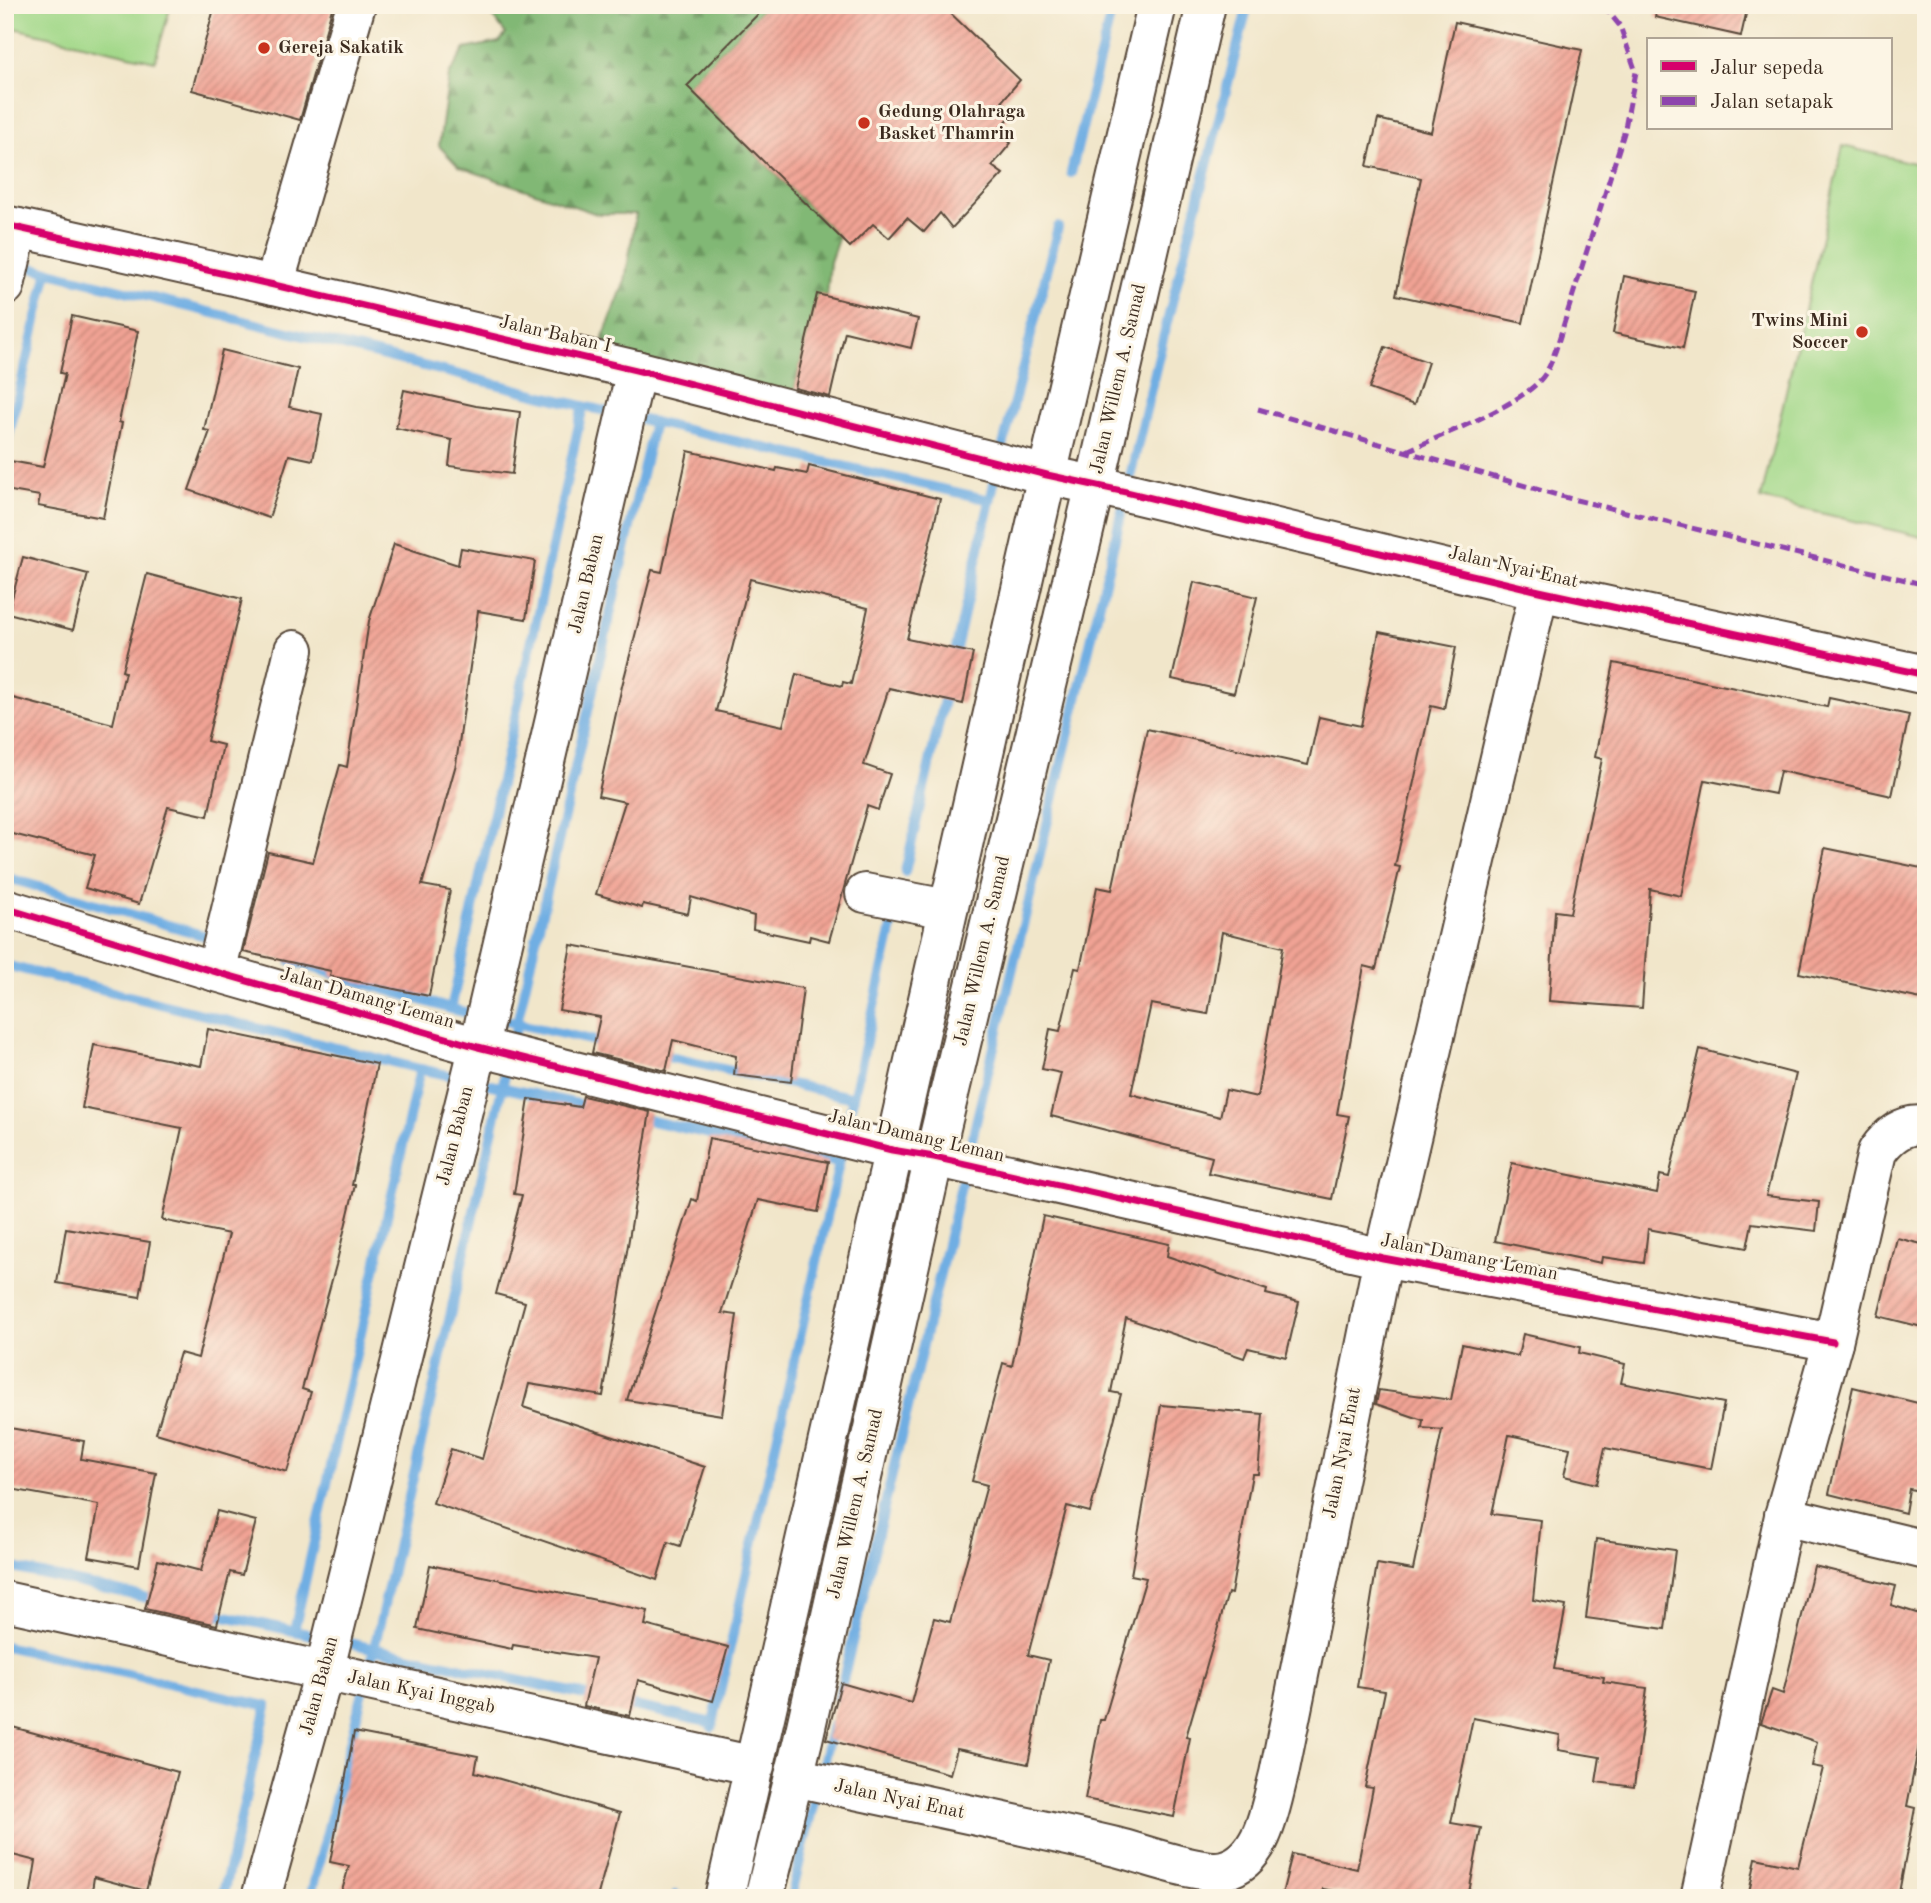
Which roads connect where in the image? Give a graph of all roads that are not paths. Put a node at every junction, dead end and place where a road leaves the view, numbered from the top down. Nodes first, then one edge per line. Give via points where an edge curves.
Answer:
1 (356, 5) edge
2 (1157, 5) edge
3 (1206, 5) edge
4 (12, 227) edge
5 (274, 285) junction
6 (5, 286) edge
7 (636, 370) junction
8 (1046, 475) junction
9 (1095, 485) junction
10 (1539, 591) junction
11 (294, 650) dead end
12 (1926, 675) edge
13 (865, 893) dead end
14 (5, 908) edge
15 (947, 909) junction
16 (216, 972) junction
17 (483, 1027) junction
18 (1926, 1126) edge
19 (892, 1150) junction
20 (934, 1157) junction
21 (1383, 1258) junction
22 (1833, 1342) junction
23 (1784, 1516) junction
24 (1926, 1550) edge
25 (5, 1601) edge
26 (324, 1672) junction
27 (755, 1766) junction
28 (794, 1777) junction
29 (261, 1898) edge
30 (724, 1898) edge
31 (764, 1898) edge
32 (1700, 1898) edge

1 - 5 street
2 - 8 street
3 - 9 street, Jalan Willem A. Samad
4 - 5 street, Jalan Baban I
4 - 6 street
5 - 7 street, Jalan Baban I
7 - 8 street, Jalan Baban I
7 - 17 street, Jalan Baban
8 - 9 street, Jalan Baban I
8 - 15 street
9 - 10 street, Jalan Nyai Enat
9 - 20 street, Jalan Willem A. Samad
10 - 12 street, Jalan Nyai Enat
10 - 21 street, Jalan Nyai Enat
11 - 16 street
13 - 15 street
14 - 16 street, Jalan Damang Leman
15 - 19 street
16 - 17 street, Jalan Damang Leman
17 - 19 street, Jalan Damang Leman
17 - 26 street, Jalan Baban
18 - 22 street via 1902,1128 1877,1152
19 - 20 street, Jalan Damang Leman
19 - 27 street
20 - 21 street, Jalan Damang Leman
20 - 28 street, Jalan Willem A. Samad
21 - 22 street, Jalan Damang Leman
21 - 28 street, Jalan Nyai Enat via 1279,1774 1262,1835 1246,1859 1223,1871 1190,1868 1118,1847
22 - 23 street
23 - 24 street
23 - 32 street
25 - 26 street, Jalan Kyai Inggab
26 - 27 street, Jalan Kyai Inggab
26 - 29 street, Jalan Baban
27 - 30 street
28 - 31 street, Jalan Willem A. Samad

